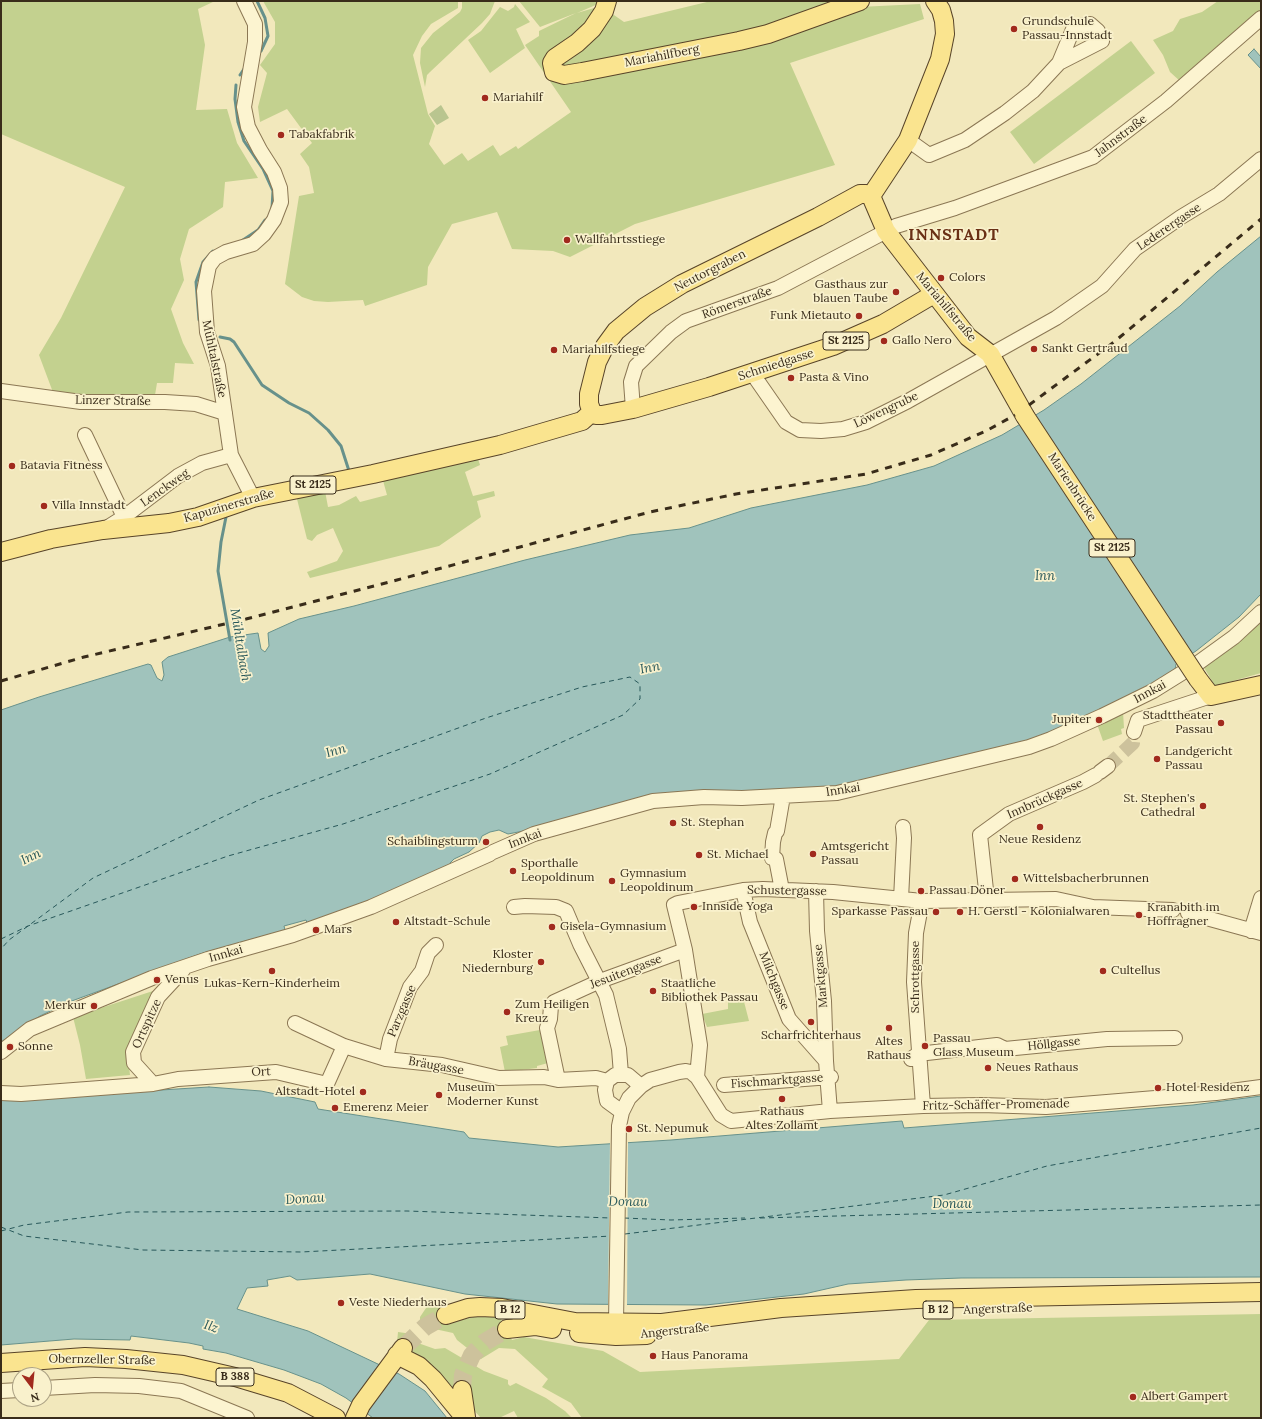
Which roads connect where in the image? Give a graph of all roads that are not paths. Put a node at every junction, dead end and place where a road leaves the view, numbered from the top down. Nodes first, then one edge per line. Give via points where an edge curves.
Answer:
1 (244, 1) edge
2 (607, 1) edge
3 (860, 1) edge
4 (935, 1) edge
5 (1261, 18) edge
6 (1059, 64) dead end
7 (908, 140) junction
8 (1261, 159) edge
9 (871, 196) junction
10 (886, 231) junction
11 (934, 294) junction
12 (990, 354) junction
13 (752, 373) junction
14 (1, 391) edge
15 (632, 409) junction
16 (592, 412) junction
17 (225, 413) junction
18 (1025, 416) joint
19 (85, 435) dead end
20 (231, 455) junction
21 (253, 498) junction
22 (124, 517) junction
23 (103, 530) junction
24 (1, 552) edge
25 (1261, 612) edge
26 (1261, 685) edge
27 (1211, 696) junction
28 (1134, 732) tunnel mouth
29 (1101, 771) tunnel mouth
30 (783, 796) junction
31 (903, 827) dead end
32 (743, 890) junction
33 (782, 890) junction
34 (816, 891) junction
35 (1261, 898) edge
36 (901, 899) junction
37 (987, 899) junction
38 (922, 901) junction
39 (514, 907) dead end
40 (1173, 910) dead end
41 (1192, 913) dead end
42 (1256, 932) edge
43 (436, 945) dead end
44 (685, 950) junction
45 (185, 968) junction
46 (600, 981) junction
47 (295, 1023) dead end
48 (1175, 1038) dead end
49 (344, 1046) junction
50 (1, 1052) edge
51 (915, 1056) junction
52 (386, 1059) junction
53 (826, 1061) junction
54 (622, 1074) junction
55 (697, 1077) junction
56 (829, 1077) junction
57 (558, 1080) junction
58 (607, 1081) junction
59 (153, 1084) junction
60 (724, 1085) dead end
61 (641, 1086) junction
62 (1261, 1087) edge
63 (1, 1093) edge
64 (923, 1106) junction
65 (830, 1112) junction
66 (621, 1119) junction
67 (1261, 1292) edge
68 (1261, 1304) edge
69 (446, 1315) tunnel mouth
70 (507, 1329) tunnel mouth
71 (616, 1330) junction
72 (1, 1363) edge
73 (52, 1388) edge
74 (12, 1390) edge
75 (462, 1390) tunnel mouth
76 (1, 1391) edge
77 (358, 1412) edge
78 (247, 1418) edge
79 (336, 1418) edge
80 (465, 1418) edge

1 - 17 street, Mühltalstraße via 255,24 255,42 244,108 248,126 274,172 280,188 281,202 274,220 264,234 253,244 215,258 206,275 204,291 207,332 218,366
2 - 3 main road, Mariahilfberg via 604,11 592,29 555,58 552,63 554,72 564,75 582,72 739,41 768,34
4 - 7 main road via 941,10 945,34 940,59
5 - 10 street, Jahnstraße via 1166,101 1093,158
6 - 7 street via 1033,91 965,140 929,155
7 - 9 main road
8 - 12 street, Lederergasse via 1219,194 1135,249 1102,286 1041,328
9 - 10 main road, Mariahilfstraße
9 - 16 main road, Neutorgraben via 860,194 682,284 645,308 616,331 605,346 597,362 589,394
10 - 11 main road, Mariahilfstraße
10 - 15 street, Römerstraße via 778,288 686,321 636,366 631,382
11 - 12 main road, Mariahilfstraße / St 2125 via 968,337
11 - 13 main road, Schmiedgasse / St 2125 via 883,324 833,346
12 - 13 street, Löwengrube via 866,422 843,429 821,431 800,430 786,422
12 - 18 main road, Mariahilfstraße / St 2125
13 - 15 main road, Schmiedgasse / St 2125
14 - 17 street, Linzer Straße via 81,402 196,404
15 - 16 main road, St 2125 via 602,415
16 - 21 main road, Kapuzinerstraße / St 2125 via 582,421 500,445
17 - 20 street, Mühltalstraße
18 - 27 main road, Marienbrücke / St 2125, bridge
19 - 22 street
20 - 21 street, Mühltalstraße
20 - 22 street, Lenckweg via 202,464 178,476
21 - 23 main road, Kapuzinerstraße / St 2125 via 198,517 169,523
22 - 23 street, Lenckweg
23 - 24 main road, Kapuzinerstraße / St 2125 via 31,543
25 - 30 street, Innkai via 1234,636 1180,675 1153,691 1051,739 1028,747 837,793
26 - 27 main road
27 - 28 street via 1138,720
29 - 37 street, Innbrückgasse via 1083,782 1008,814 983,832 979,839
30 - 33 street via 772,858 776,859
30 - 45 street, Innkai via 704,797 653,801 534,834 371,907 293,935
31 - 36 street
32 - 33 street, Schustergasse
32 - 44 street, Schustergasse via 674,905
32 - 53 street, Milchgasse via 750,922 788,1019
33 - 34 street, Schustergasse
34 - 36 street, Schustergasse
34 - 53 street, Marktgasse
35 - 42 street
36 - 38 street, Schustergasse
37 - 38 street, Schustergasse
37 - 40 street, Schustergasse via 1030,898 1070,901 1093,907
38 - 51 street, Schrottgasse via 916,933
39 - 46 street via 556,907 566,911
41 - 42 street
43 - 52 street, Parzgasse via 428,953 422,972 410,987 390,1039
44 - 46 street, Jesuitengasse
44 - 55 street via 700,1045
45 - 50 street, Ortspitze via 152,978 30,1029
45 - 59 street, Ortspitze via 158,997 133,1052 134,1063
46 - 54 street via 606,995 619,1049
46 - 57 street, Jesuitengasse via 554,1002 552,1006 547,1028
47 - 49 street, Bräugasse
48 - 51 street, Höllgasse via 1107,1039 1005,1049 996,1045
49 - 52 street, Bräugasse
49 - 59 street, Ort via 327,1084 276,1072 178,1078
51 - 64 street, Schrottgasse
52 - 57 street, Bräugasse via 442,1065 499,1078 544,1077
53 - 56 street, Marktgasse
54 - 58 street via 615,1075
54 - 61 street via 628,1074
55 - 61 street via 686,1071 679,1072 650,1080
55 - 65 street, Fritz-Schäffer-Promenade via 721,1115 731,1121
56 - 60 street, Fischmarktgasse
56 - 65 street, Marktgasse
57 - 58 street, Bräugasse via 596,1078
58 - 66 street via 607,1100
59 - 63 street via 21,1094
61 - 66 street via 629,1098
62 - 64 street, Fritz-Schäffer-Promenade via 1046,1107
64 - 65 street, Fritz-Schäffer-Promenade
66 - 71 street
67 - 71 main road, Angerstraße / B 12 via 916,1299 781,1308
68 - 71 main road, Angerstraße / B 12 via 928,1310 781,1319 670,1333
69 - 71 main road, Angerstraße / B 12 via 468,1308 502,1308
70 - 71 main road, Angerstraße / B 12 via 534,1326 573,1333
72 - 79 main road, Obernzeller Straße / B 388 via 85,1357 183,1365 288,1393
73 - 78 street via 139,1386 181,1391
74 - 76 street
75 - 80 main road
77 - 80 main road via 398,1354 419,1366 433,1379

